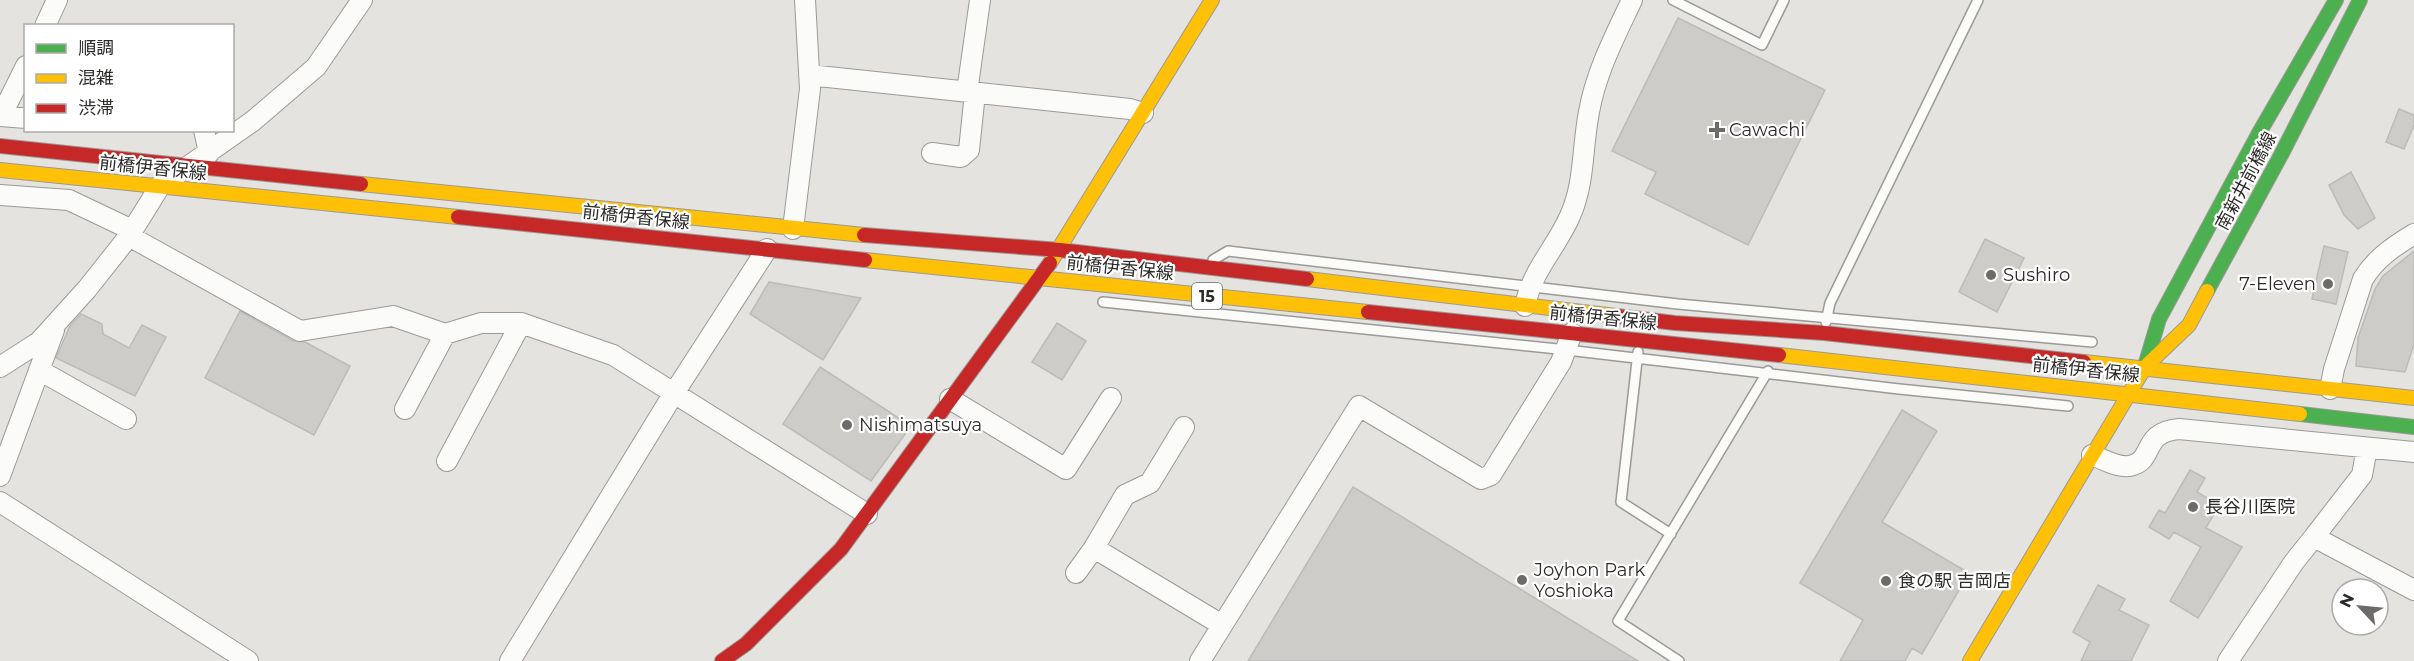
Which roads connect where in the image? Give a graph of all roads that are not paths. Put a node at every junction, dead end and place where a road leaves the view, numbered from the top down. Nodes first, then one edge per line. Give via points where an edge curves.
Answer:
1 (57, 0) edge
2 (362, 0) edge
3 (805, 0) edge
4 (980, 0) edge
5 (1212, 0) edge
6 (1632, 0) edge
7 (1673, 0) edge
8 (1784, 0) edge
9 (1978, 0) edge
10 (2336, 0) edge
11 (2360, 0) edge
12 (46, 24) edge
13 (24, 70) edge
14 (809, 75) junction
15 (971, 92) junction
16 (1143, 113) junction
17 (1, 116) edge
18 (24, 118) edge
19 (204, 132) edge
20 (0, 146) edge
21 (209, 153) junction
22 (932, 153) dead end
23 (192, 166) junction
24 (0, 170) edge
25 (160, 186) junction
26 (0, 195) edge
27 (793, 229) junction
28 (131, 233) junction
29 (2414, 234) edge
30 (767, 249) junction
31 (1060, 250) junction
32 (1201, 267) junction
33 (1039, 278) junction
34 (1461, 280) junction
35 (1529, 286) junction
36 (1215, 297) junction
37 (1456, 298) junction
38 (1103, 302) dead end
39 (1678, 304) junction
40 (1525, 306) junction
41 (1213, 312) junction
42 (1827, 316) junction
43 (1454, 320) junction
44 (57, 322) junction
45 (521, 323) junction
46 (1675, 323) junction
47 (1914, 325) junction
48 (1824, 333) junction
49 (445, 334) junction
50 (2023, 335) junction
51 (1451, 337) junction
52 (1640, 340) junction
53 (1569, 341) junction
54 (1911, 342) junction
55 (2092, 342) dead end
56 (2022, 354) junction
57 (1775, 355) junction
58 (1638, 357) junction
59 (0, 367) edge
60 (2145, 367) junction
61 (39, 370) junction
62 (1767, 374) junction
63 (1983, 377) junction
64 (2330, 389) junction
65 (675, 393) junction
66 (2128, 393) junction
67 (1111, 398) dead end
68 (1981, 398) junction
69 (2414, 398) edge
70 (950, 399) junction
71 (2068, 406) dead end
72 (405, 410) dead end
73 (126, 419) dead end
74 (1184, 427) dead end
75 (2414, 427) edge
76 (2367, 448) junction
77 (2414, 452) edge
78 (2092, 455) junction
79 (447, 461) dead end
80 (0, 476) edge
81 (0, 502) edge
82 (867, 514) junction
83 (1671, 534) junction
84 (2314, 537) junction
85 (1094, 548) junction
86 (1076, 573) dead end
87 (2414, 590) edge
88 (1222, 625) junction
89 (248, 661) edge
90 (510, 661) edge
91 (722, 661) edge
92 (1200, 661) edge
93 (1679, 661) edge
94 (1970, 661) edge
95 (2229, 661) edge

1 - 12 street
2 - 21 street via 316,67
3 - 14 street
4 - 15 street
5 - 16 main road
6 - 35 street via 1602,64 1589,111 1580,185 1570,216
7 - 8 lane via 1762,45
9 - 42 lane
10 - 60 main road, 南新井前橋線 via 2159,319
11 - 60 main road, 南新井前橋線 via 2189,325
13 - 17 street
14 - 15 street
14 - 27 street
15 - 16 street
15 - 22 street via 969,150 962,157
16 - 31 main road
17 - 18 street
19 - 21 street
20 - 23 main road, 前橋伊香保線 / 15
21 - 23 street
23 - 25 street
23 - 27 main road, 前橋伊香保線 / 15
24 - 25 main road, 前橋伊香保線 / 15
25 - 28 street
25 - 30 main road, 前橋伊香保線 / 15
26 - 28 street via 69,200
27 - 31 main road, 前橋伊香保線 / 15
28 - 44 street
28 - 49 street via 300,331 393,315
29 - 64 street via 2386,253 2363,279
30 - 33 main road, 前橋伊香保線 / 15
30 - 65 street
31 - 32 main road, 前橋伊香保線 / 15
31 - 33 main road
32 - 34 lane via 1228,251
32 - 37 main road, 前橋伊香保線 / 15
33 - 36 main road, 前橋伊香保線 / 15
33 - 70 main road
34 - 35 lane
34 - 37 lane
35 - 39 lane
35 - 40 street
36 - 41 main road
36 - 43 main road, 前橋伊香保線 / 15
37 - 40 main road, 前橋伊香保線 / 15
38 - 41 lane
39 - 42 lane
39 - 46 lane
40 - 46 main road, 前橋伊香保線 / 15
41 - 51 lane
42 - 47 lane
42 - 48 lane
43 - 51 lane
43 - 53 main road, 前橋伊香保線 / 15
44 - 59 street via 39,342
44 - 61 street
45 - 49 street via 481,323
45 - 65 street via 613,355
45 - 79 street
46 - 48 main road, 前橋伊香保線 / 15
47 - 50 lane
47 - 54 lane
48 - 54 main road, 前橋伊香保線 / 15
49 - 72 street
50 - 55 lane
50 - 56 lane
51 - 53 lane
52 - 53 main road, 前橋伊香保線 / 15
52 - 57 main road, 前橋伊香保線 / 15
52 - 58 lane
53 - 58 lane
53 - 88 street via 1491,475 1481,479 1359,406
54 - 56 main road, 前橋伊香保線 / 15
56 - 60 main road, 前橋伊香保線 / 15
57 - 62 lane
57 - 63 main road, 前橋伊香保線 / 15
58 - 62 lane
58 - 83 lane via 1621,502
60 - 64 main road, 前橋伊香保線 / 15
60 - 66 main road, 南新井前橋線
61 - 73 street
61 - 80 street
62 - 68 lane
62 - 83 lane
63 - 66 main road, 前橋伊香保線 / 15
63 - 68 lane
64 - 69 main road, 前橋伊香保線 / 15
65 - 82 street
65 - 90 street
66 - 75 main road, 前橋伊香保線 / 15
66 - 78 main road, 南新井前橋線
67 - 70 street via 1066,469
68 - 71 lane
70 - 82 main road
74 - 85 street via 1150,483 1125,495
76 - 77 street
76 - 78 street via 2179,429 2157,434 2134,465
76 - 84 street via 2362,475
78 - 94 main road, 南新井前橋線
81 - 89 street
82 - 91 main road via 841,549 746,644
83 - 93 lane via 1618,621
84 - 87 street
84 - 95 street
85 - 86 street
85 - 88 street
88 - 92 street

